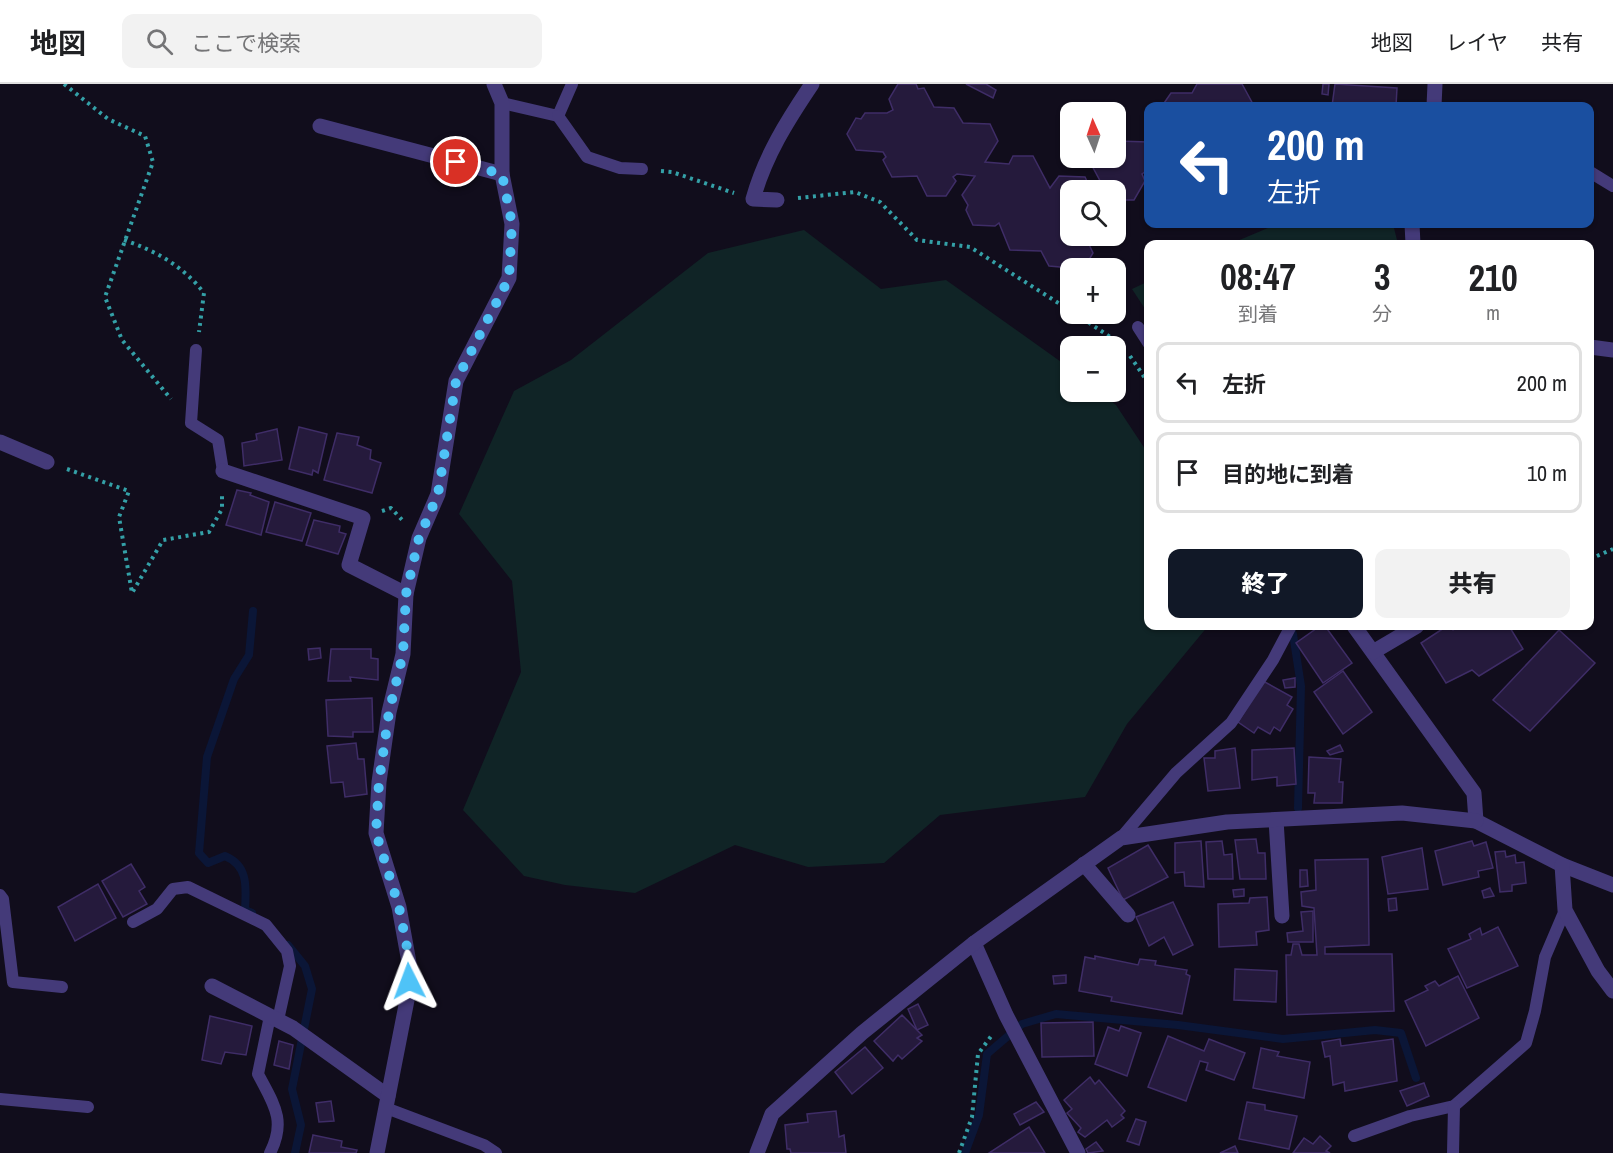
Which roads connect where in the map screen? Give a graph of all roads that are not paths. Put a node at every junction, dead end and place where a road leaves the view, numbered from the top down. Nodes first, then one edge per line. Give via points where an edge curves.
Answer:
1 (494, 84) edge
2 (572, 84) edge
3 (812, 84) edge
4 (1435, 84) edge
5 (1434, 102) edge
6 (502, 103) junction
7 (558, 116) junction
8 (320, 126) dead end
9 (642, 170) road end
10 (502, 174) junction
11 (1594, 174) edge
12 (1613, 186) edge
13 (777, 200) road end
14 (1138, 327) dead end
15 (1144, 336) edge
16 (1594, 348) edge
17 (196, 350) road end
18 (1612, 350) edge
19 (0, 442) edge
20 (47, 462) road end
21 (223, 471) joint
22 (406, 594) junction
23 (1289, 630) edge
24 (1357, 630) edge
25 (1410, 630) edge
26 (1373, 652) junction
27 (1276, 820) junction
28 (1476, 821) junction
29 (1121, 838) junction
30 (1084, 864) junction
31 (1562, 865) junction
32 (1613, 885) edge
33 (0, 895) edge
34 (1565, 910) junction
35 (1128, 915) dead end
36 (1282, 916) dead end
37 (133, 922) dead end
38 (974, 943) junction
39 (212, 986) dead end
40 (62, 987) dead end
41 (1613, 991) edge
42 (274, 1018) junction
43 (0, 1099) edge
44 (387, 1102) junction
45 (1454, 1106) junction
46 (88, 1107) dead end
47 (1354, 1136) dead end
48 (270, 1153) edge
49 (377, 1153) edge
50 (496, 1153) edge
51 (757, 1153) edge
52 (1078, 1153) edge
53 (1453, 1153) edge

1 - 6 street
2 - 7 lane
3 - 13 street via 783,127 753,199
4 - 5 street
6 - 7 lane
6 - 10 street
7 - 9 lane via 587,157 620,168
8 - 10 street
10 - 22 street via 512,224 509,278 456,381 438,494 419,538
11 - 12 lane
14 - 15 lane
16 - 18 street
17 - 21 lane via 191,423 218,440
19 - 20 street
21 - 22 street via 363,518 349,565
22 - 44 street via 403,654 380,770 376,833 399,907 411,968
23 - 29 lane via 1231,723 1176,773
24 - 26 street
25 - 26 street
26 - 28 street via 1474,792
27 - 28 street via 1402,813
27 - 29 street via 1227,822
27 - 36 street
28 - 31 street
29 - 30 street
30 - 35 street
30 - 38 street
31 - 32 street
31 - 34 street
33 - 40 lane via 13,982
34 - 41 street
34 - 45 lane via 1545,957 1526,1043
37 - 42 lane via 157,909 173,889 188,887 266,925 287,951 290,966
38 - 51 street via 862,1033 772,1114
38 - 52 street via 1006,1015
39 - 42 street
42 - 44 street via 312,1041
42 - 48 lane via 258,1074 279,1113
43 - 46 lane
44 - 49 street
44 - 50 lane
45 - 47 lane via 1410,1116
45 - 53 lane

